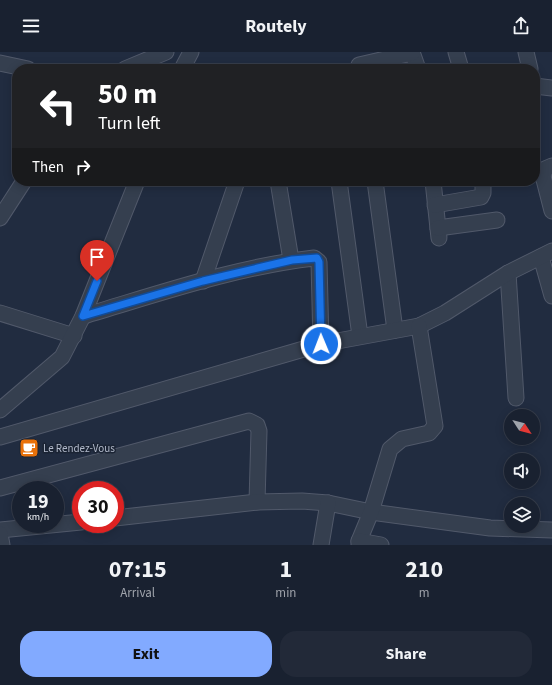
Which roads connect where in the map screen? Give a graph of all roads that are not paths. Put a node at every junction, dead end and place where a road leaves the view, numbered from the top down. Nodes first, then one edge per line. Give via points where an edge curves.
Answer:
1 (166, 52) edge
2 (191, 52) edge
3 (456, 52) edge
4 (526, 52) edge
5 (412, 53) edge
6 (358, 62) edge
7 (0, 63) edge
8 (137, 64) edge
9 (187, 64) edge
10 (416, 64) edge
11 (460, 64) edge
12 (529, 64) edge
13 (12, 66) edge
14 (540, 87) edge
15 (552, 88) edge
16 (552, 166) edge
17 (21, 186) edge
18 (135, 186) edge
19 (235, 186) edge
20 (279, 186) edge
21 (340, 186) edge
22 (376, 186) edge
23 (433, 186) edge
24 (483, 186) edge
25 (435, 205) junction
26 (552, 211) edge
27 (0, 218) edge
28 (497, 220) dead end
29 (546, 254) edge
30 (292, 260) junction
31 (508, 273) junction
32 (203, 281) junction
33 (552, 296) edge
34 (0, 313) edge
35 (83, 316) junction
36 (419, 326) junction
37 (396, 330) junction
38 (74, 336) junction
39 (360, 336) junction
40 (321, 344) junction
41 (516, 398) dead end
42 (0, 410) edge
43 (0, 437) edge
44 (0, 488) edge
45 (257, 502) junction
46 (328, 503) junction
47 (371, 512) junction
48 (124, 517) edge
49 (72, 523) edge
50 (0, 530) edge
51 (552, 530) edge
52 (0, 534) edge
53 (359, 543) edge
54 (2, 545) edge
55 (320, 545) edge
56 (381, 545) edge

1 - 8 street
2 - 9 street
3 - 11 street
4 - 12 street
5 - 6 street
5 - 10 street
7 - 13 street
14 - 15 street
16 - 26 street via 546,169 543,176
17 - 27 street
18 - 35 street
19 - 32 street
20 - 30 street
21 - 39 street
22 - 37 street
23 - 25 street
24 - 25 street via 481,197
25 - 28 street via 439,233
29 - 31 street
29 - 33 street
30 - 32 street
30 - 40 street via 314,258 319,262
31 - 36 street
31 - 41 street
32 - 35 street
34 - 38 street
35 - 38 street
36 - 37 street
36 - 47 street via 435,426 429,433 402,439 390,449
37 - 39 street
38 - 42 street via 62,357
39 - 40 street
40 - 43 street
44 - 45 street via 249,421 257,425 258,431
45 - 46 street
45 - 48 street
46 - 47 street
46 - 55 street
47 - 51 street via 490,528
47 - 53 street
49 - 50 street
52 - 54 street
53 - 56 street

